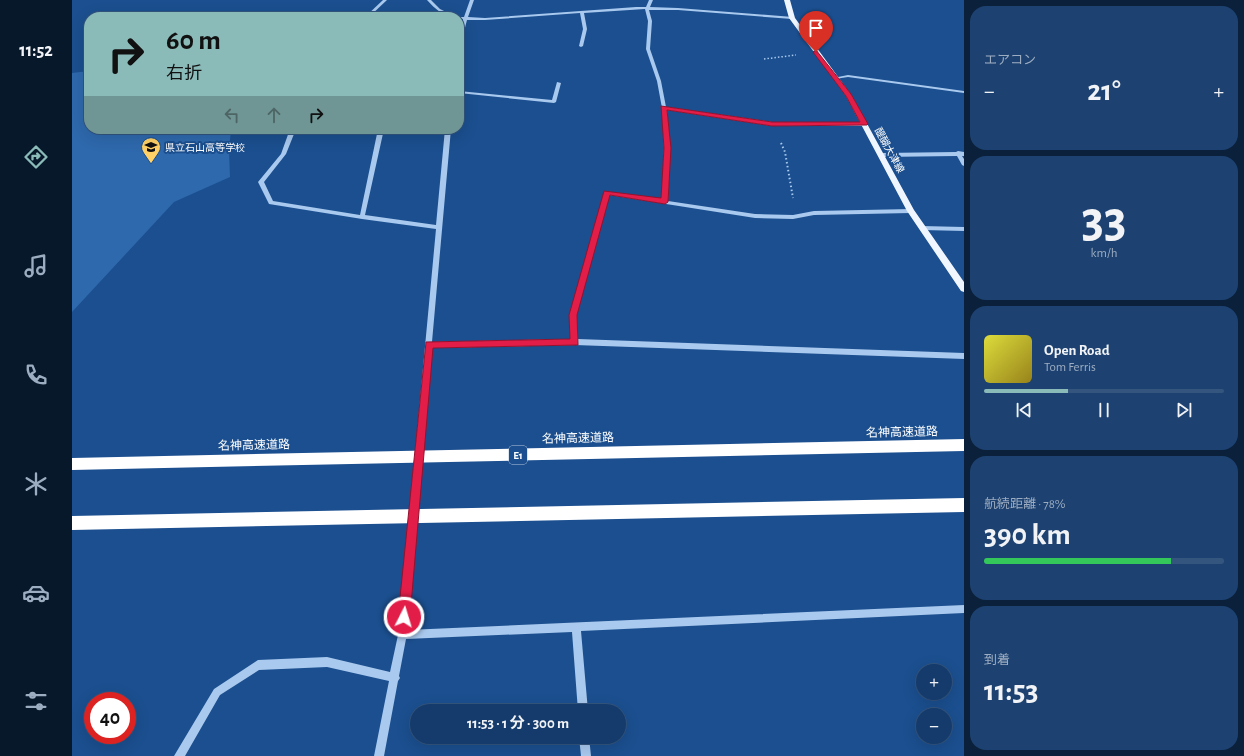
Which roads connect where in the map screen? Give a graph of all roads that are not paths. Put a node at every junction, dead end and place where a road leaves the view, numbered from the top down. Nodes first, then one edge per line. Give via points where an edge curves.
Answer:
1 (385, 0) edge
2 (429, 0) edge
3 (472, 0) edge
4 (651, 0) edge
5 (787, 0) edge
6 (647, 8) junction
7 (372, 12) edge
8 (443, 12) edge
9 (582, 12) junction
10 (792, 18) junction
11 (465, 19) junction
12 (464, 23) edge
13 (581, 46) dead end
14 (836, 78) junction
15 (559, 83) dead end
16 (964, 92) edge
17 (464, 93) edge
18 (664, 108) junction
19 (865, 124) junction
20 (291, 134) edge
21 (380, 134) edge
22 (447, 134) edge
23 (961, 154) edge
24 (882, 155) junction
25 (964, 164) edge
26 (665, 202) junction
27 (911, 211) junction
28 (362, 218) junction
29 (438, 226) junction
30 (922, 228) junction
31 (964, 229) edge
32 (964, 289) edge
33 (574, 342) junction
34 (429, 345) junction
35 (964, 356) edge
36 (964, 445) edge
37 (72, 464) edge
38 (964, 505) edge
39 (72, 523) edge
40 (964, 609) edge
41 (576, 627) junction
42 (402, 635) junction
43 (395, 678) junction
44 (582, 704) edge
45 (585, 744) edge
46 (179, 756) edge
47 (379, 756) edge
48 (586, 756) edge

1 - 7 street
2 - 8 street
3 - 11 street
4 - 6 street
5 - 10 main road, 醍醐大津線
6 - 9 street
6 - 10 street
6 - 18 street via 650,21 648,49 659,81
9 - 11 street
9 - 13 street via 585,29
10 - 14 main road, 醍醐大津線
11 - 12 street
14 - 16 street via 848,76
14 - 19 main road, 醍醐大津線
15 - 17 street via 554,102
18 - 19 street via 772,124
18 - 26 street via 667,148
19 - 24 main road, 醍醐大津線
20 - 28 street via 283,154 261,182 271,203
21 - 28 street
22 - 29 street
23 - 24 street
23 - 25 street
24 - 27 main road, 醍醐大津線
26 - 27 street via 755,216
26 - 33 street via 607,193 573,315
27 - 30 main road, 醍醐大津線
28 - 29 street
29 - 34 street
30 - 31 street
30 - 32 main road, 醍醐大津線
33 - 34 street
33 - 35 street
34 - 42 street
36 - 37 highway, 名神高速道路 / E1
38 - 39 highway
40 - 41 street
41 - 42 street
41 - 44 street
42 - 43 street
43 - 46 street via 327,662 258,665 217,692
43 - 47 street
45 - 48 street

